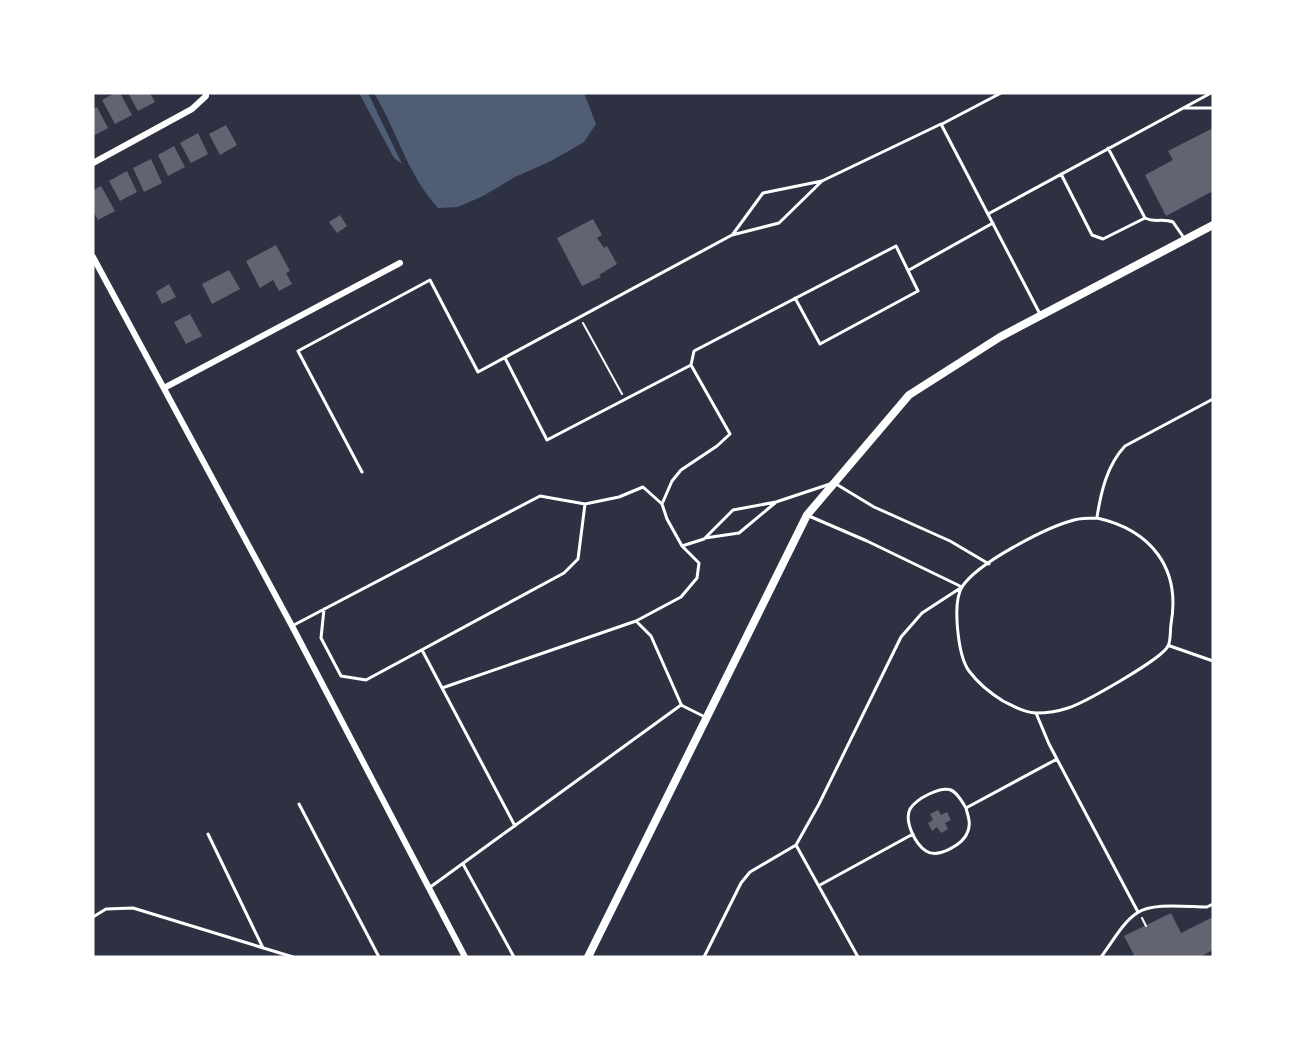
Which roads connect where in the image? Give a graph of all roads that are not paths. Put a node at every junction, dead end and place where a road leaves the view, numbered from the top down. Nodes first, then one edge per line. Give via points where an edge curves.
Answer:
1 (206, 93) edge
2 (1001, 93) edge
3 (1211, 93) edge
4 (1182, 108) junction
5 (1213, 108) edge
6 (941, 124) junction
7 (1108, 148) junction
8 (93, 164) edge
9 (1061, 174) junction
10 (822, 181) junction
11 (988, 214) junction
12 (1145, 218) junction
13 (993, 223) junction
14 (1213, 225) edge
15 (732, 235) junction
16 (1184, 240) junction
17 (93, 257) edge
18 (400, 263) dead end
19 (909, 270) junction
20 (795, 298) junction
21 (1041, 315) junction
22 (505, 358) junction
23 (691, 365) junction
24 (164, 388) junction
25 (1213, 399) edge
26 (362, 472) dead end
27 (834, 483) junction
28 (776, 502) junction
29 (585, 504) junction
30 (662, 504) junction
31 (807, 515) junction
32 (1097, 518) junction
33 (704, 539) junction
34 (682, 546) junction
35 (989, 564) junction
36 (962, 587) junction
37 (324, 609) junction
38 (636, 621) junction
39 (292, 626) junction
40 (1169, 646) junction
41 (422, 650) junction
42 (1213, 662) edge
43 (442, 688) junction
44 (681, 705) junction
45 (1036, 713) junction
46 (707, 718) junction
47 (1057, 759) junction
48 (299, 804) dead end
49 (966, 808) junction
50 (515, 826) junction
51 (208, 834) dead end
52 (913, 834) junction
53 (796, 845) junction
54 (463, 864) junction
55 (819, 885) junction
56 (429, 888) junction
57 (1213, 904) edge
58 (1138, 912) junction
59 (93, 917) edge
60 (263, 948) junction
61 (293, 957) edge
62 (379, 957) edge
63 (465, 957) edge
64 (514, 957) edge
65 (588, 957) edge
66 (704, 957) edge
67 (858, 957) edge
68 (1101, 957) edge

1 - 8 street via 192,109
2 - 6 lane
3 - 4 lane
4 - 5 lane
4 - 7 lane
6 - 10 lane
6 - 11 lane
7 - 9 lane
7 - 12 lane
9 - 11 lane
9 - 12 lane via 1092,235 1103,239
10 - 15 lane via 779,223
10 - 15 lane via 763,193
11 - 13 lane
12 - 16 lane via 1173,222
13 - 19 lane
13 - 21 lane
14 - 16 street
15 - 22 lane
16 - 21 street
17 - 24 street
18 - 24 street
19 - 20 lane via 896,246
19 - 20 lane via 918,291 820,344
20 - 23 lane via 694,351
21 - 27 street via 909,395
22 - 23 lane via 546,440
22 - 26 lane via 478,372 430,280 298,351
23 - 30 lane via 730,434 681,470
24 - 39 street
25 - 32 lane via 1117,454 1107,475
27 - 28 lane
27 - 31 street
27 - 35 lane
28 - 33 lane via 739,532
28 - 33 lane via 733,510
29 - 30 lane via 643,487
29 - 37 lane via 540,496
29 - 41 lane via 578,559 564,573
30 - 34 lane
31 - 36 lane
31 - 46 street
32 - 35 lane via 1076,519 1054,527 1019,543
32 - 40 lane via 1127,528 1158,553 1168,569 1172,592
33 - 34 lane
34 - 38 lane via 699,563 697,578 681,597
35 - 36 lane
36 - 45 lane via 958,627 967,669 993,694 1014,707
36 - 53 lane via 922,613 902,637
37 - 39 lane
37 - 41 lane via 321,638 341,676 366,680
38 - 43 lane
38 - 44 lane via 651,636
39 - 56 street
40 - 42 lane
40 - 45 lane via 1090,699
41 - 43 lane
43 - 50 lane
44 - 46 lane
44 - 50 lane
45 - 47 lane
46 - 65 street
47 - 49 lane
47 - 58 lane
48 - 62 lane
49 - 52 lane via 951,790 939,790 910,809 908,820
49 - 52 lane via 968,832 948,849 936,854 927,852
50 - 54 lane
51 - 60 lane
52 - 55 lane
53 - 55 lane
53 - 66 lane via 750,872
54 - 56 lane
54 - 64 lane
55 - 67 lane
56 - 63 street
57 - 58 lane via 1164,906
58 - 68 lane
59 - 60 lane via 106,909 133,908
60 - 61 lane

